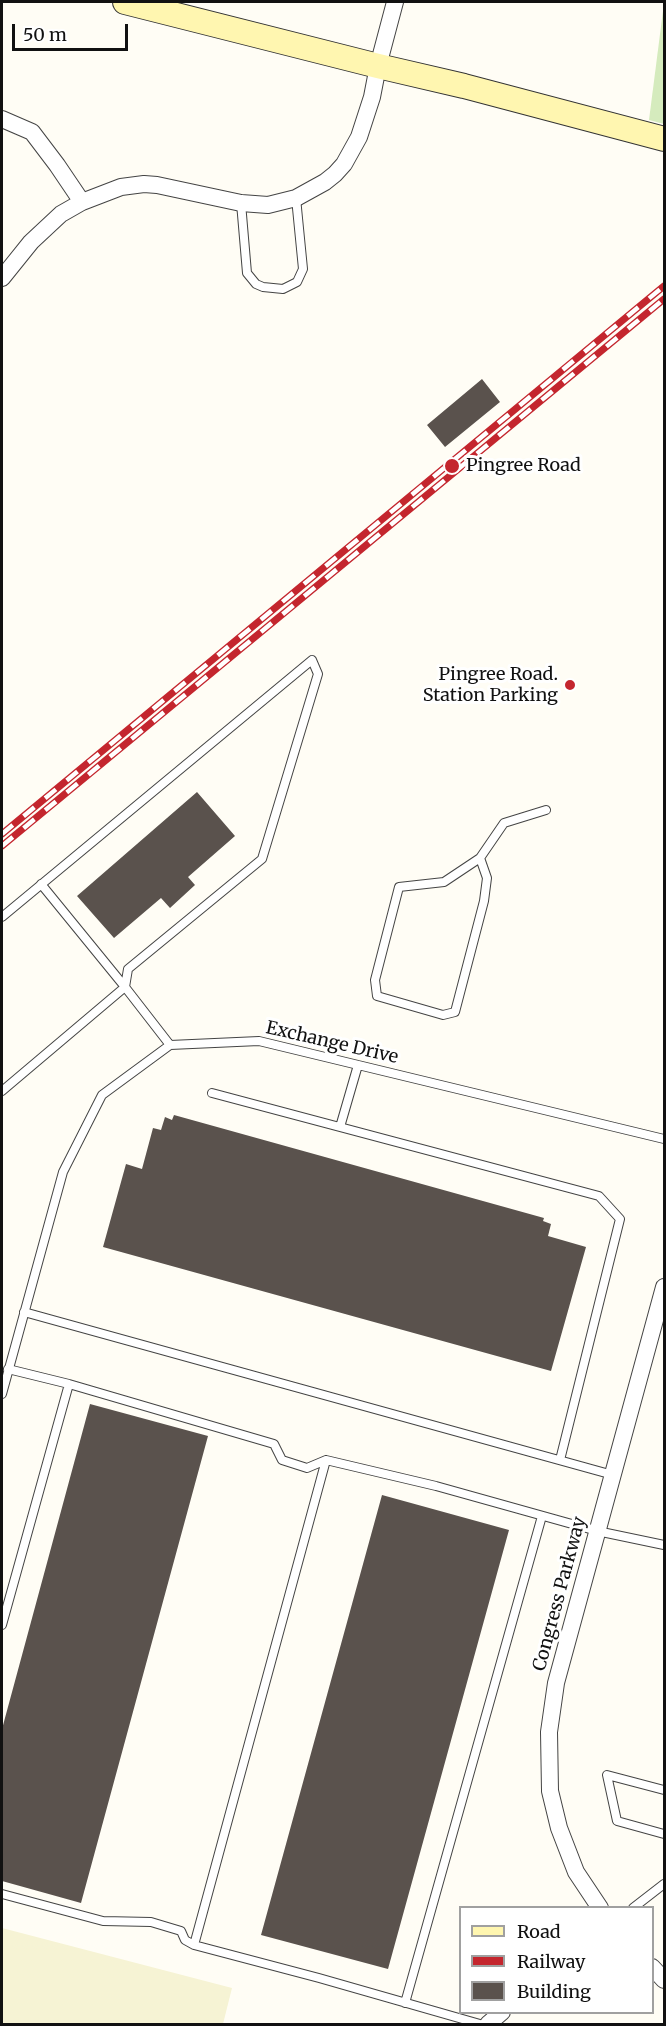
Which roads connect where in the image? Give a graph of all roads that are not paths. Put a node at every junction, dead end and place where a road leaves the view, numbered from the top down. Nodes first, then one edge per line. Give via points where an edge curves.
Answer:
1 (125, 2) edge
2 (395, 2) edge
3 (378, 66) junction
4 (2, 119) edge
5 (664, 139) edge
6 (296, 198) junction
7 (82, 202) junction
8 (241, 203) junction
9 (2, 278) edge
10 (546, 810) dead end
11 (480, 858) junction
12 (41, 884) junction
13 (2, 916) edge
14 (125, 987) junction
15 (170, 1046) junction
16 (358, 1065) junction
17 (2, 1091) edge
18 (212, 1093) dead end
19 (340, 1127) junction
20 (664, 1139) edge
21 (664, 1287) edge
22 (24, 1312) junction
23 (8, 1369) junction
24 (69, 1384) junction
25 (2, 1394) edge
26 (326, 1460) junction
27 (560, 1460) junction
28 (613, 1475) junction
29 (542, 1516) junction
30 (597, 1531) junction
31 (664, 1545) edge
32 (2, 1624) edge
33 (664, 1790) edge
34 (664, 1834) edge
35 (664, 1884) edge
36 (2, 1894) edge
37 (599, 1906) edge
38 (636, 1906) edge
39 (194, 1945) junction
40 (405, 2003) junction
41 (501, 2014) edge
42 (480, 2025) edge
43 (488, 2025) edge

1 - 3 street
2 - 3 street
3 - 5 street
3 - 6 street via 354,149 335,174
4 - 7 street via 32,132
6 - 8 street via 268,205
6 - 8 lane via 303,269 297,282 283,289 256,284 247,273
7 - 8 street via 144,184
7 - 9 street via 31,242
10 - 11 lane via 504,823
11 - 11 lane via 487,878 484,901 455,1012 443,1015 378,996 375,980 399,887 444,882
12 - 13 lane
12 - 14 lane
12 - 14 lane via 312,660 318,674 262,859 128,969
14 - 15 lane
14 - 17 lane
15 - 16 lane, Exchange Drive via 259,1041
15 - 22 lane via 102,1095 63,1172
16 - 19 lane
16 - 20 lane, Exchange Drive
18 - 19 lane
19 - 27 lane via 600,1196 620,1219
21 - 28 street, Congress Parkway
22 - 23 lane
22 - 27 lane
23 - 24 lane
23 - 25 lane
24 - 26 lane via 274,1444 282,1460 307,1468
24 - 32 lane
26 - 29 lane
26 - 39 lane
27 - 28 lane
28 - 30 street, Congress Parkway
29 - 30 lane
29 - 40 lane
30 - 31 lane
30 - 37 street, Congress Parkway via 556,1683 549,1732 550,1791 559,1828 576,1872
33 - 34 lane via 607,1775 617,1821
35 - 38 lane
36 - 39 lane via 103,1920 151,1922 181,1931 185,1940
39 - 40 lane
40 - 42 lane
41 - 43 street

